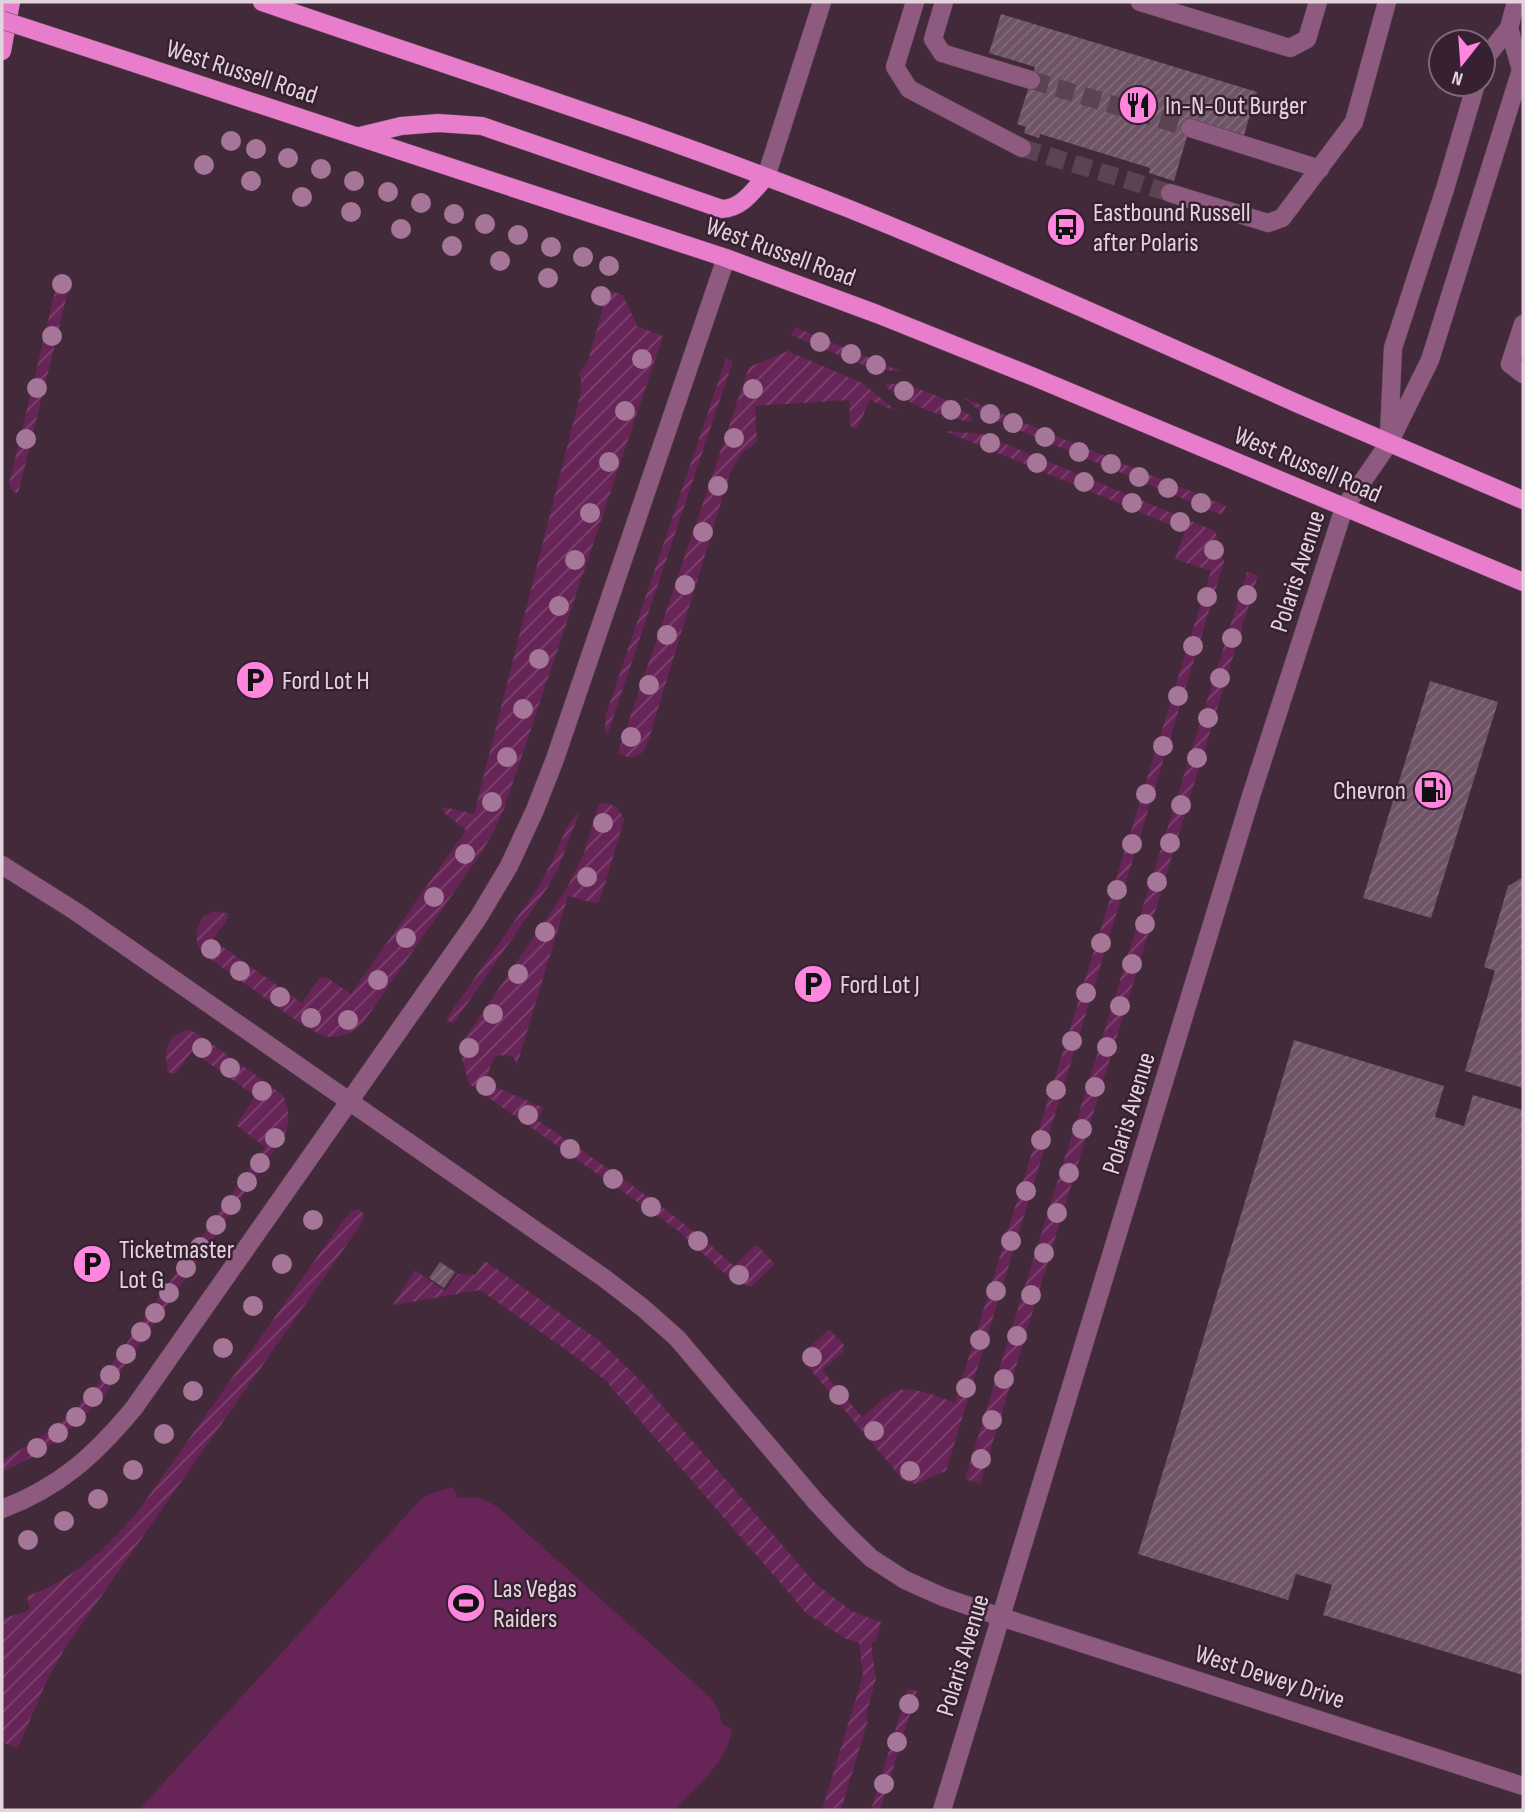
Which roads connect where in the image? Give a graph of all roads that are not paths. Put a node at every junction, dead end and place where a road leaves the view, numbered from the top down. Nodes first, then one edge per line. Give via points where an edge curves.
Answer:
1 (11, 2) edge
2 (262, 2) edge
3 (822, 2) edge
4 (915, 2) edge
5 (944, 2) edge
6 (1140, 2) edge
7 (1318, 2) edge
8 (1387, 2) edge
9 (1516, 2) edge
10 (2, 20) edge
11 (1516, 30) edge
12 (1497, 48) edge
13 (2, 51) edge
14 (1031, 80) tunnel mouth
15 (1472, 98) edge
16 (1189, 128) tunnel mouth
17 (360, 136) junction
18 (1022, 148) tunnel mouth
19 (1320, 169) junction
20 (766, 177) junction
21 (1170, 193) tunnel mouth
22 (726, 258) junction
23 (1523, 324) edge
24 (1523, 374) edge
25 (1389, 443) junction
26 (1523, 500) edge
27 (1344, 508) junction
28 (1523, 582) edge
29 (2, 865) edge
30 (350, 1101) junction
31 (2, 1509) edge
32 (1001, 1617) junction
33 (1523, 1786) edge
34 (942, 1810) edge

1 - 13 main road
2 - 20 main road, West Russell Road
3 - 20 street
4 - 18 street via 895,66 909,89
5 - 14 street via 933,39 943,53
6 - 7 street via 1290,48 1307,39
8 - 19 street via 1354,122
9 - 11 street
10 - 17 main road, West Russell Road, bridge
11 - 12 street
11 - 25 street, Polaris Avenue via 1521,70 1430,360
15 - 25 street via 1393,348
16 - 19 street
17 - 20 main road via 438,123 482,127 722,208 744,201
17 - 22 main road, West Russell Road
19 - 21 street via 1282,218 1268,223
20 - 25 main road, West Russell Road via 985,266
22 - 27 main road, West Russell Road via 1034,377
22 - 30 street via 535,810 478,918
23 - 24 street via 1510,364
25 - 26 main road, West Russell Road
25 - 27 street, Polaris Avenue
27 - 28 main road, West Russell Road
27 - 32 street, Polaris Avenue via 1251,796
29 - 30 street, West Dewey Drive
30 - 31 street via 134,1409 85,1461 53,1484
30 - 32 street, West Dewey Drive via 643,1307 677,1338 816,1502 871,1558 905,1580
32 - 33 street, West Dewey Drive
32 - 34 street, Polaris Avenue

